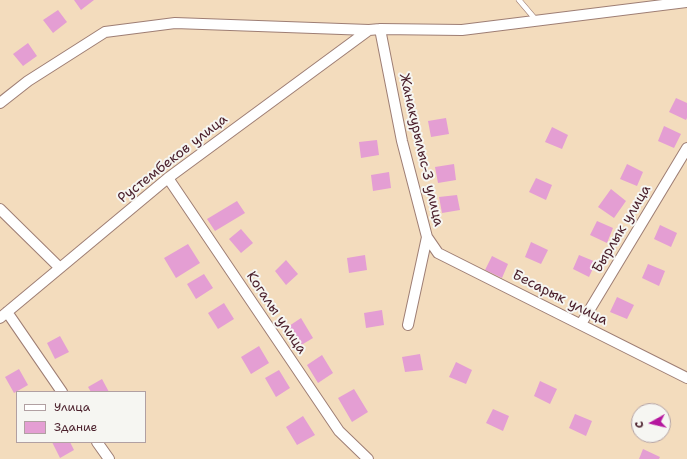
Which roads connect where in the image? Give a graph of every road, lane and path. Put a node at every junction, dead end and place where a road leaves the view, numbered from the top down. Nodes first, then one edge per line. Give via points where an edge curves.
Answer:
1 (518, 0) edge
2 (687, 2) edge
3 (537, 21) junction
4 (374, 30) junction
5 (0, 103) edge
6 (687, 148) edge
7 (168, 178) junction
8 (0, 209) edge
9 (427, 237) junction
10 (60, 268) junction
11 (4, 315) edge
12 (581, 324) junction
13 (408, 325) dead end
14 (687, 378) edge
15 (61, 391) edge
16 (98, 443) edge
17 (109, 459) edge
18 (368, 459) edge

1 - 3 lane
2 - 3 street
3 - 4 street via 462,30
4 - 5 street via 175,23 105,32 28,81
4 - 7 street, Рустембеков улица
4 - 9 street, Жанакурылыс-3 улица
6 - 12 street, Бырлык улица
7 - 10 street, Рустембеков улица
7 - 18 street, Когалы улица via 339,430
8 - 10 street
9 - 12 street, Бесарык улица via 438,253
9 - 13 street, Жанакурылыс-3 улица
10 - 11 street, Рустембеков улица
11 - 15 street
12 - 14 street, Бесарык улица
16 - 17 street

